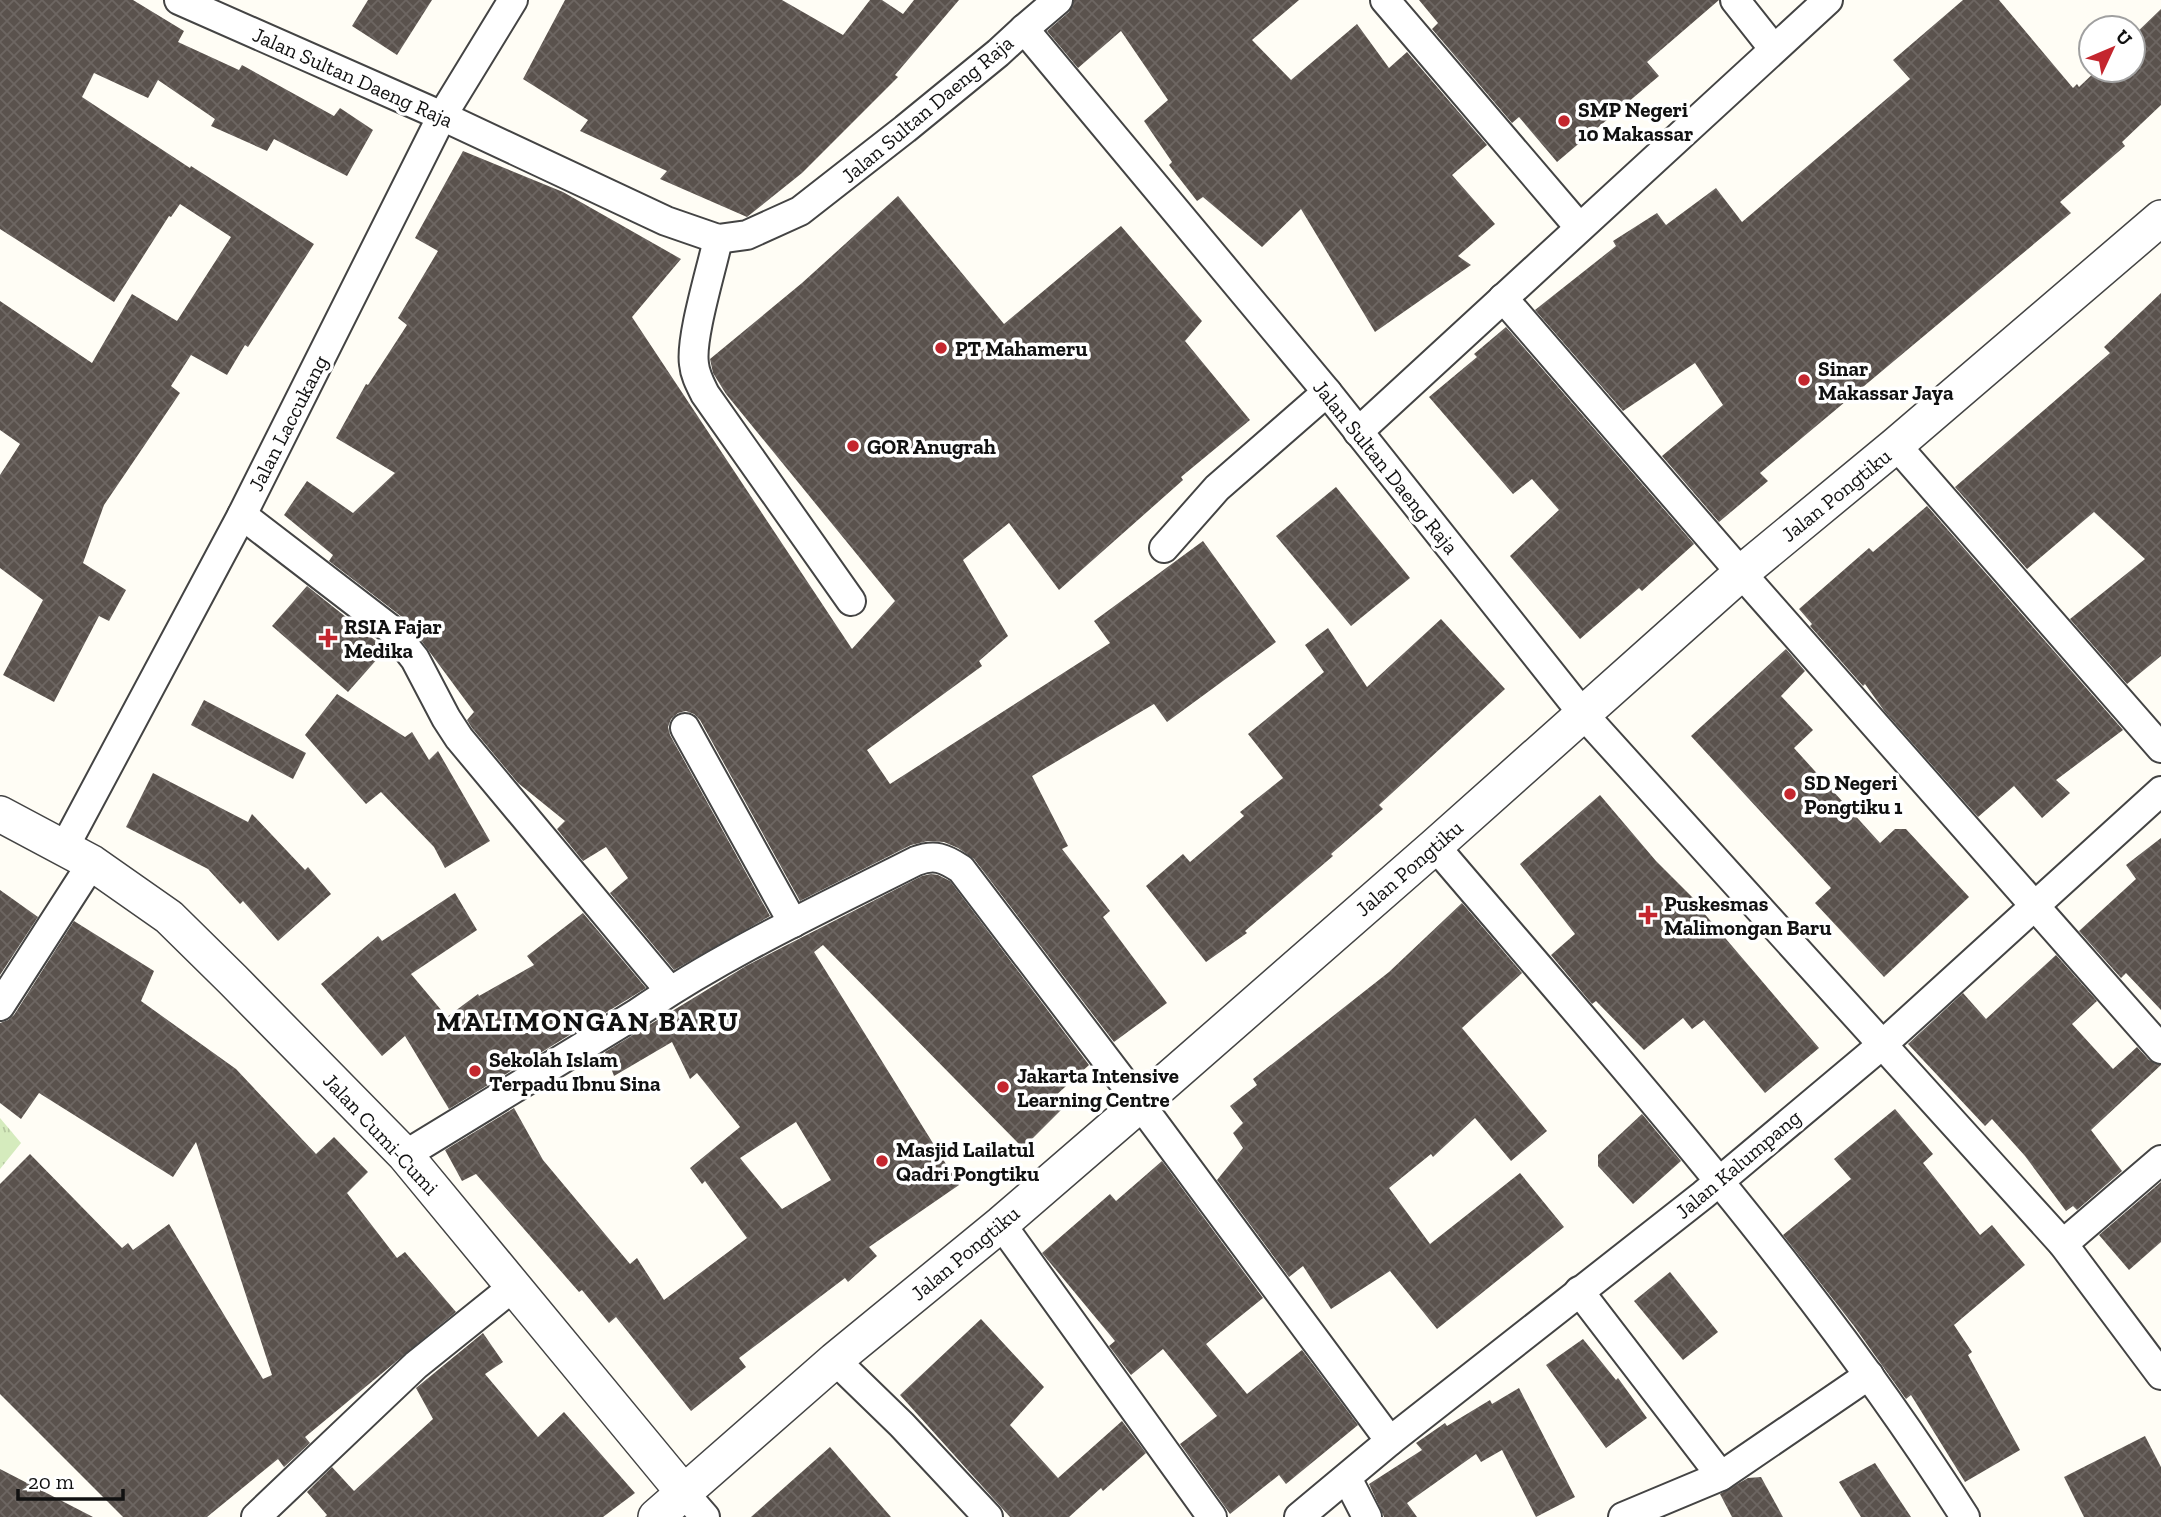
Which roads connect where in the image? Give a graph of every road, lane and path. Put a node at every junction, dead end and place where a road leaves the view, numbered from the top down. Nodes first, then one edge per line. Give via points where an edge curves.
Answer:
1 (178, 0) edge
2 (513, 0) edge
3 (1058, 0) edge
4 (1385, 0) edge
5 (1735, 0) edge
6 (1828, 0) edge
7 (1024, 29) junction
8 (1773, 48) junction
9 (442, 116) junction
10 (2161, 218) edge
11 (1579, 227) junction
12 (718, 239) junction
13 (1503, 298) junction
14 (1327, 392) junction
15 (1359, 432) junction
16 (1896, 445) junction
17 (242, 514) junction
18 (1164, 548) dead end
19 (1741, 573) junction
20 (851, 601) dead end
21 (1583, 714) junction
22 (685, 728) dead end
23 (2161, 748) edge
24 (2161, 791) edge
25 (0, 814) edge
26 (1435, 846) junction
27 (78, 855) junction
28 (2035, 906) junction
29 (793, 923) junction
30 (670, 991) junction
31 (0, 1006) edge
32 (1883, 1044) junction
33 (2161, 1049) edge
34 (1140, 1104) junction
35 (405, 1155) junction
36 (2161, 1160) edge
37 (1720, 1179) junction
38 (1001, 1224) junction
39 (2063, 1244) junction
40 (513, 1287) junction
41 (1579, 1291) junction
42 (835, 1360) junction
43 (1869, 1375) junction
44 (2161, 1376) edge
45 (1390, 1441) junction
46 (1721, 1476) junction
47 (1347, 1478) junction
48 (695, 1505) edge
49 (256, 1517) edge
50 (656, 1517) edge
51 (988, 1517) edge
52 (1212, 1517) edge
53 (1299, 1517) edge
54 (1367, 1517) edge
55 (1623, 1517) edge
56 (1965, 1517) edge

1 - 9 street, Jalan Sultan Daeng Raja
2 - 9 street, Jalan Laccukang
3 - 7 street
4 - 11 street
5 - 8 street
6 - 8 street
7 - 12 street, Jalan Sultan Daeng Raja via 800,211 747,235
7 - 14 street, Jalan Sultan Daeng Raja
8 - 11 street
9 - 12 street, Jalan Sultan Daeng Raja via 666,221
9 - 17 street, Jalan Laccukang
10 - 16 street, Jalan Pongtiku
11 - 13 street
12 - 20 street via 695,340 693,362 698,380
13 - 15 street
13 - 19 street
14 - 15 street, Jalan Sultan Daeng Raja
14 - 18 street via 1217,488
15 - 21 street, Jalan Sultan Daeng Raja
16 - 19 street, Jalan Pongtiku
16 - 23 street
17 - 27 street, Jalan Laccukang
17 - 30 street via 394,631 459,738
19 - 21 street, Jalan Pongtiku
19 - 28 street
21 - 26 street, Jalan Pongtiku
21 - 32 street, Jalan Sultan Daeng Raja
22 - 29 street
24 - 28 street, Jalan Kalumpang
25 - 27 street, Jalan Cumi-Cumi
26 - 34 street, Jalan Pongtiku
26 - 37 street
27 - 31 street, Jalan Laccukang
27 - 35 street, Jalan Cumi-Cumi via 169,917
28 - 32 street, Jalan Kalumpang
28 - 33 street
29 - 30 street
29 - 34 street via 916,861 930,856 946,859 961,869
30 - 35 street
32 - 37 street, Jalan Kalumpang
32 - 39 street, Jalan Sultan Daeng Raja
34 - 38 street, Jalan Pongtiku
34 - 45 street
35 - 40 street, Jalan Cumi-Cumi
36 - 39 street
37 - 41 street, Jalan Kalumpang
37 - 43 street
38 - 42 street, Jalan Pongtiku
38 - 52 street
39 - 44 street, Jalan Sultan Daeng Raja
40 - 48 street, Jalan Cumi-Cumi
40 - 49 street via 416,1365
41 - 45 street, Jalan Kalumpang
41 - 46 street
42 - 48 street, Jalan Pongtiku
42 - 51 street
43 - 46 street
43 - 56 street
45 - 47 street, Jalan Kalumpang
46 - 55 street
47 - 53 street, Jalan Kalumpang
47 - 54 street
48 - 50 street, Jalan Pongtiku

